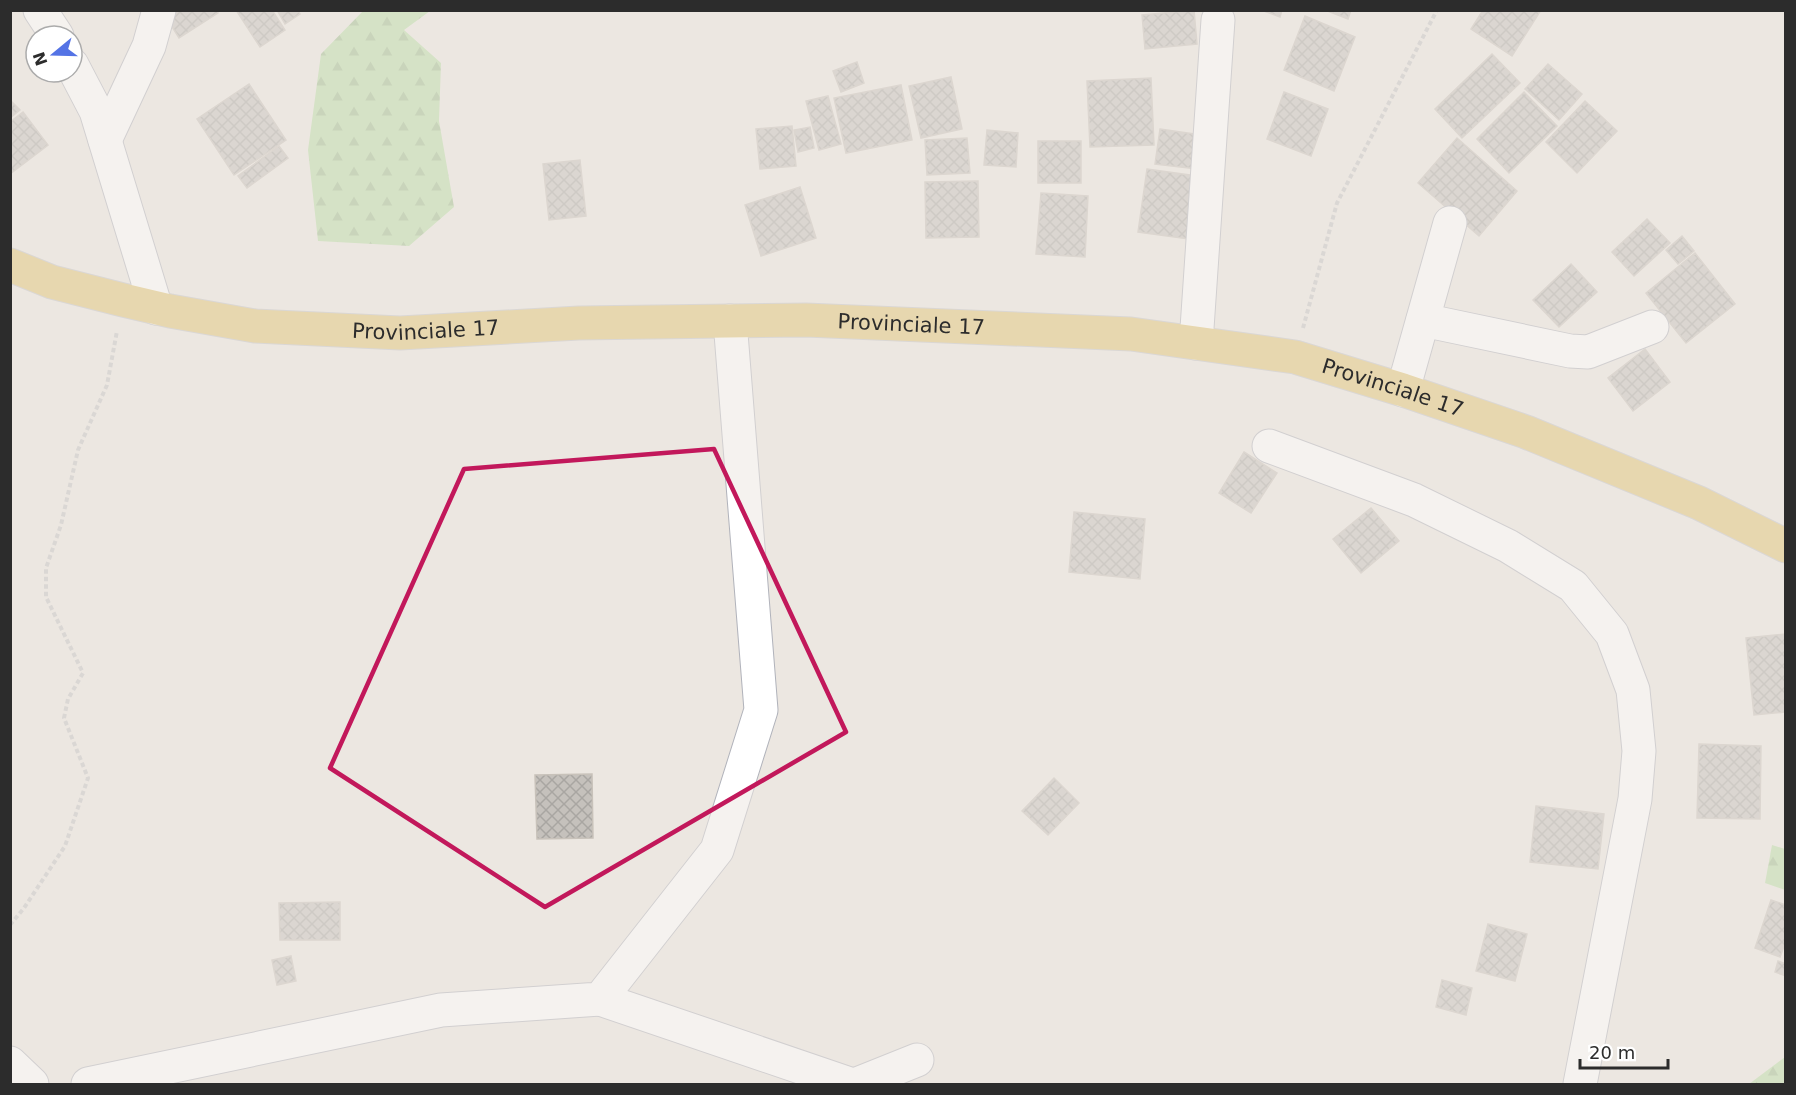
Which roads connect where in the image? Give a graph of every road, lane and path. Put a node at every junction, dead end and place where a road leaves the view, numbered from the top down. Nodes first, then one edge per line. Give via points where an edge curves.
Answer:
1 (40, 10) edge
2 (159, 10) edge
3 (1437, 10) edge
4 (1218, 20) dead end
5 (49, 24) edge
6 (82, 84) edge
7 (105, 140) junction
8 (1450, 223) dead end
9 (10, 265) edge
10 (123, 300) junction
11 (156, 308) junction
12 (1423, 320) junction
13 (730, 321) junction
14 (1652, 327) dead end
15 (1196, 343) junction
16 (1295, 357) junction
17 (1404, 390) junction
18 (1269, 446) dead end
19 (1785, 546) edge
20 (10, 925) edge
21 (600, 999) junction
22 (917, 1060) dead end
23 (10, 1063) edge
24 (32, 1084) edge
25 (88, 1084) edge
26 (849, 1084) edge
27 (857, 1084) edge
28 (1580, 1084) edge

1 - 5 street
2 - 7 street via 149,45
3 - 16 path via 1336,203
4 - 15 street
6 - 7 street
7 - 11 street
8 - 12 street
9 - 10 main road, Provinciale 17 via 52,282
10 - 11 main road, Provinciale 17
10 - 20 path via 107,386 78,450 46,568 46,597 83,673 68,699 64,718 88,778 65,846
11 - 13 main road, Provinciale 17 via 255,326 400,333 579,323
12 - 14 street via 1587,352
12 - 17 street
13 - 15 main road, Provinciale 17 via 806,320 1119,334
13 - 21 street via 760,710 717,850
15 - 16 main road, Provinciale 17
16 - 17 main road, Provinciale 17
17 - 19 main road, Provinciale 17 via 1526,432 1699,502
18 - 28 street via 1414,500 1508,546 1573,586 1612,634 1633,690 1639,751 1635,799
21 - 25 street via 441,1010
21 - 26 street
22 - 27 street
23 - 24 street

